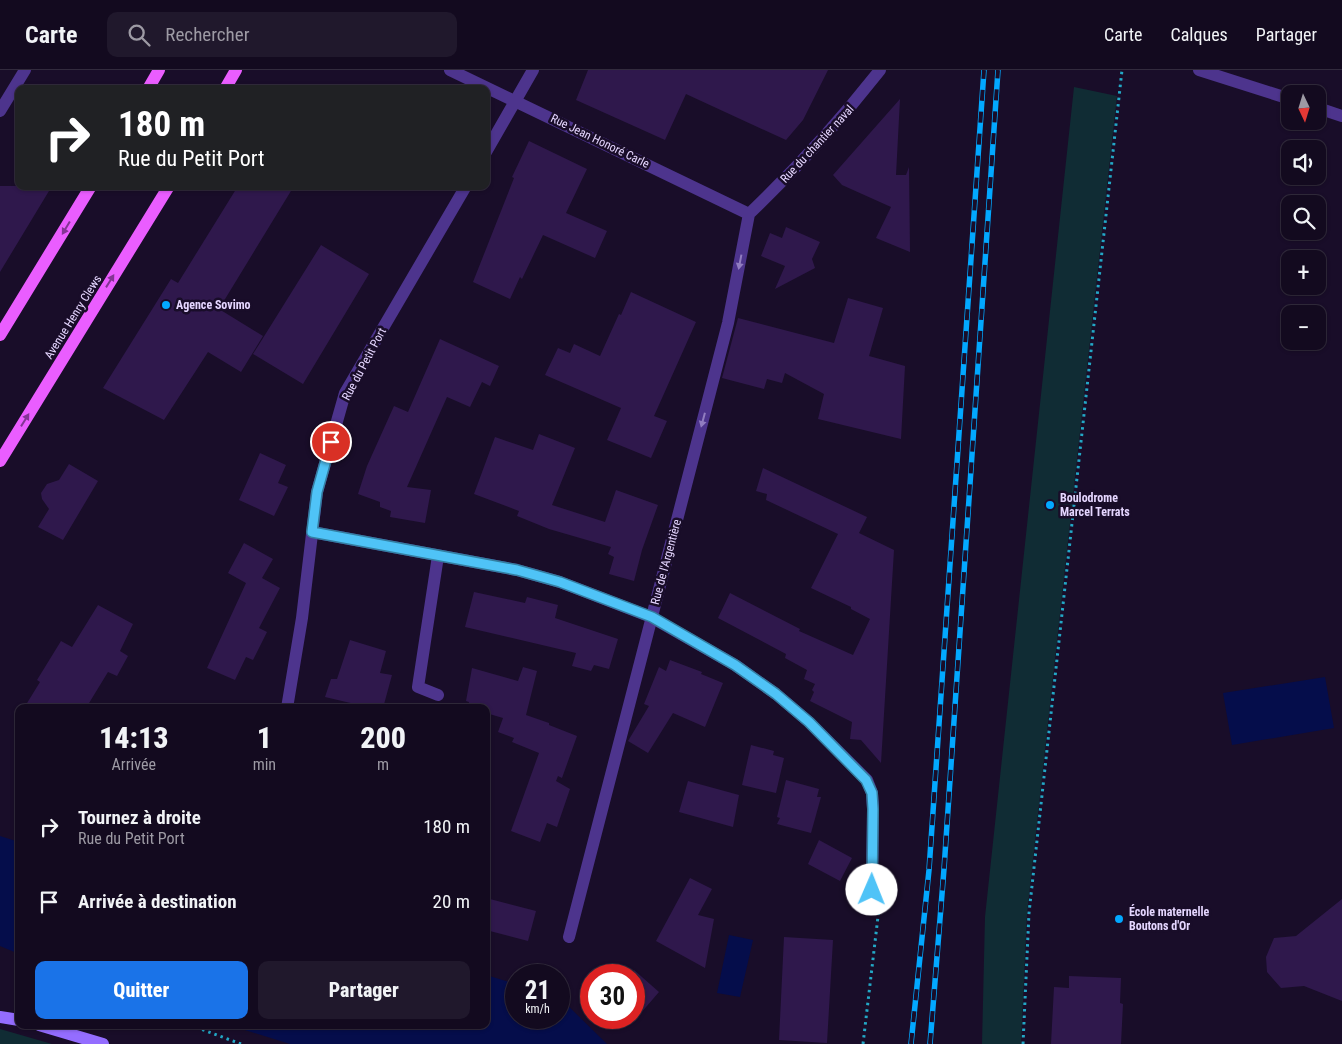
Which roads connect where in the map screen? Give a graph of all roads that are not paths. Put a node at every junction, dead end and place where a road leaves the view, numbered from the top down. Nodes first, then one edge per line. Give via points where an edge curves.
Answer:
1 (25, 70) edge
2 (159, 70) edge
3 (236, 70) edge
4 (450, 70) edge
5 (533, 70) edge
6 (880, 70) edge
7 (1199, 70) edge
8 (16, 85) edge
9 (150, 85) edge
10 (227, 85) edge
11 (482, 85) edge
12 (15, 86) edge
13 (490, 89) edge
14 (1281, 96) edge
15 (516, 101) junction
16 (0, 111) edge
17 (1326, 111) edge
18 (1342, 116) edge
19 (490, 145) edge
20 (89, 190) edge
21 (167, 190) edge
22 (464, 190) edge
23 (749, 214) junction
24 (0, 335) edge
25 (0, 461) edge
26 (312, 532) junction
27 (438, 556) junction
28 (652, 617) junction
29 (438, 695) dead end
30 (288, 704) edge
31 (872, 890) road end
32 (569, 937) dead end
33 (0, 1017) edge
34 (15, 1019) edge
35 (52, 1029) edge
36 (103, 1044) edge

1 - 8 street
2 - 9 main road
3 - 10 main road
4 - 11 street, Rue Jean Honoré Carle
5 - 15 street
6 - 23 street, Rue du chantier naval via 856,102 793,172
7 - 14 street
12 - 16 street
13 - 15 street, Rue Jean Honoré Carle
15 - 19 street
15 - 23 street, Rue Jean Honoré Carle
17 - 18 street
20 -> 24 main road
25 -> 21 main road, Avenue Henry Clews
22 - 26 street, Rue du Petit Port via 345,393 317,492
23 -> 28 street, Rue de l'Argentière via 728,323
26 - 27 street
26 - 30 street, Rue du Petit Port
27 - 28 street via 517,570 560,582
27 - 29 street via 418,687
28 - 31 street via 735,665 776,694 809,722 866,780 872,793 873,809
28 - 32 street, Rue de l'Argentière
33 - 34 street
35 - 36 street

